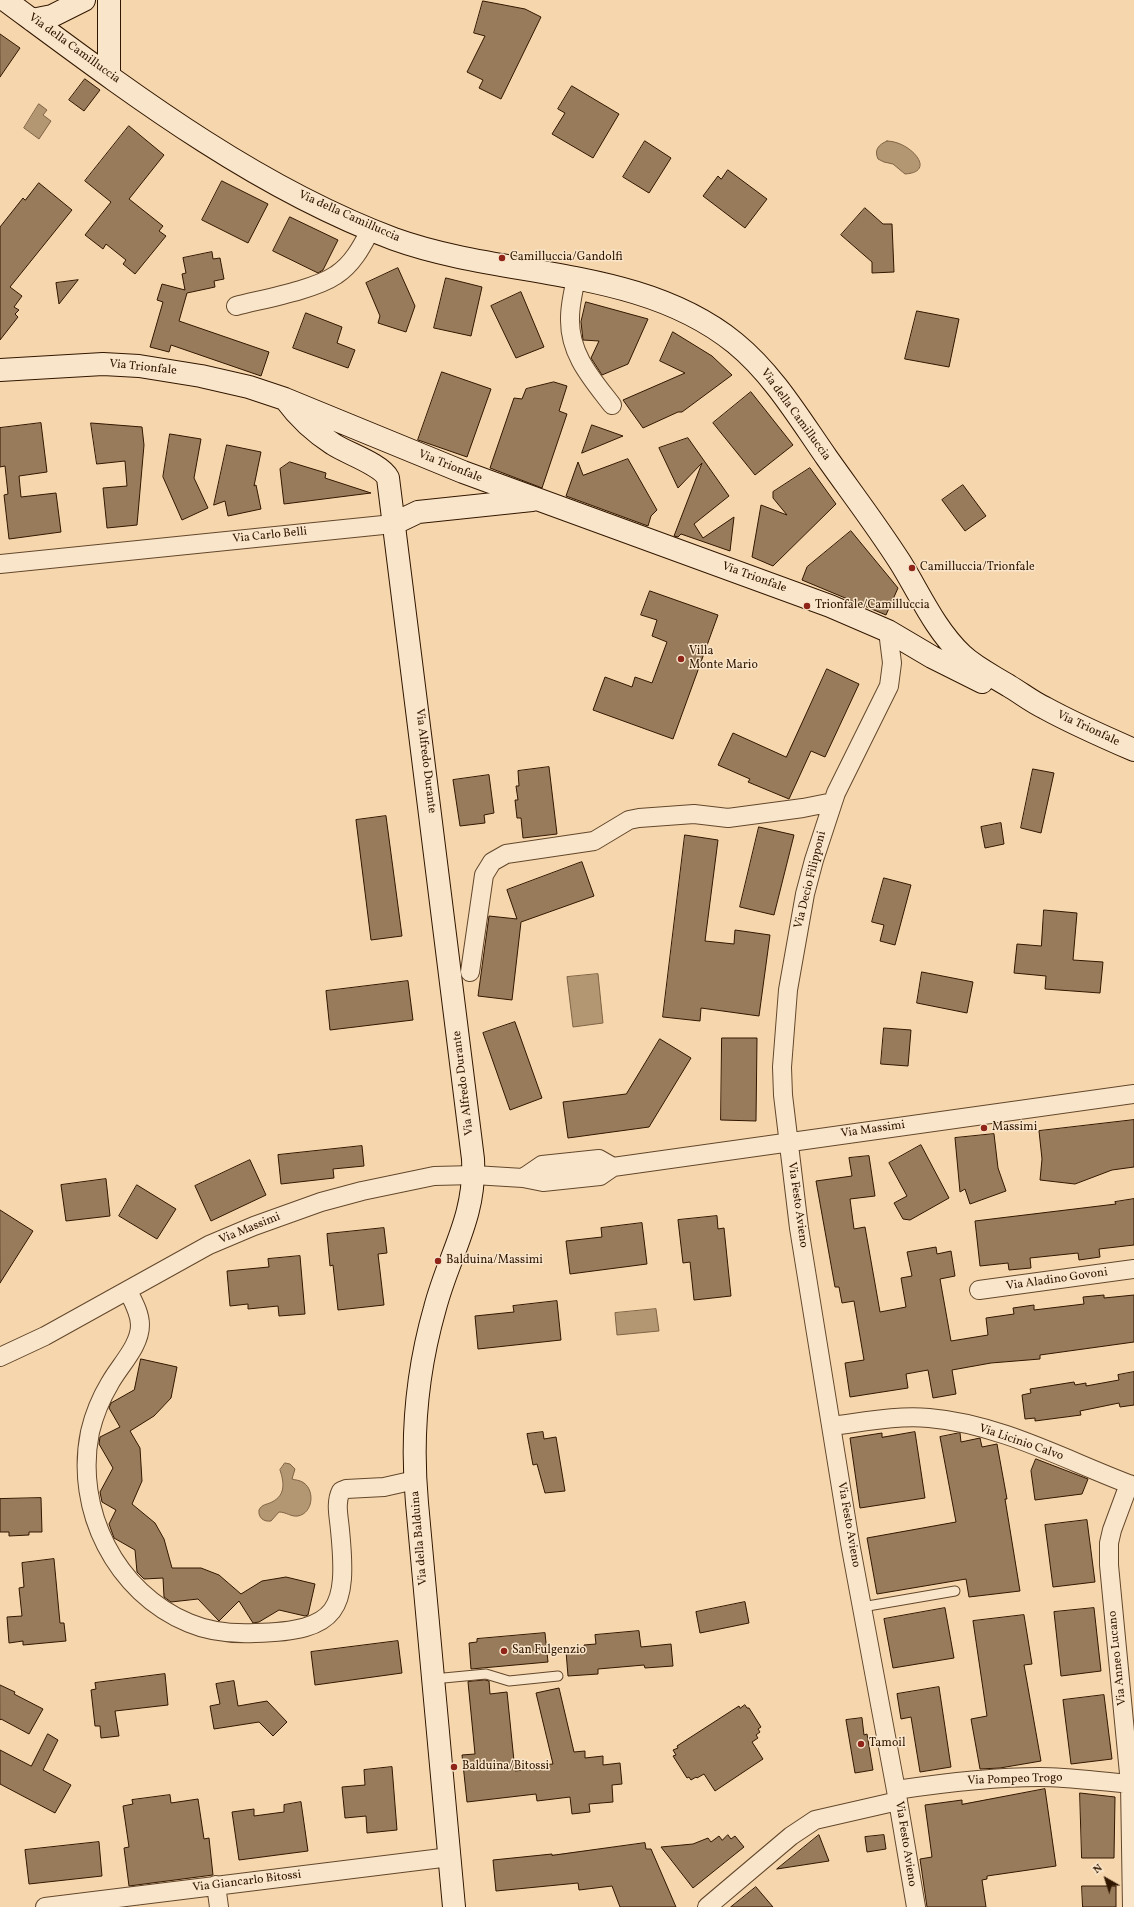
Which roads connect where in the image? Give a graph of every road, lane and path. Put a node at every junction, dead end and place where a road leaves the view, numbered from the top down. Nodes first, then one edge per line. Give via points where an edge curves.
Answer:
1 (6, 0) edge
2 (84, 0) edge
3 (109, 0) edge
4 (32, 20) junction
5 (109, 75) junction
6 (372, 229) junction
7 (576, 278) junction
8 (236, 306) dead end
9 (0, 370) edge
10 (285, 399) junction
11 (612, 405) dead end
12 (537, 500) junction
13 (393, 524) junction
14 (0, 564) edge
15 (929, 614) junction
16 (888, 631) junction
17 (1042, 707) junction
18 (1134, 750) edge
19 (833, 802) junction
20 (470, 972) dead end
21 (1134, 1094) edge
22 (789, 1142) junction
23 (474, 1175) junction
24 (1134, 1269) edge
25 (979, 1290) dead end
26 (128, 1291) junction
27 (0, 1357) edge
28 (832, 1426) junction
29 (415, 1480) junction
30 (1131, 1485) edge
31 (954, 1591) dead end
32 (862, 1607) junction
33 (558, 1676) dead end
34 (433, 1679) junction
35 (1132, 1784) edge
36 (897, 1795) junction
37 (450, 1857) junction
38 (216, 1885) junction
39 (45, 1907) edge
40 (219, 1907) edge
41 (454, 1907) edge
42 (708, 1907) edge
43 (916, 1907) edge
44 (1132, 1907) edge

1 - 4 main road, Via della Camilluccia
2 - 4 main road via 52,16
3 - 5 main road
4 - 5 main road, Via della Camilluccia
5 - 6 main road, Via della Camilluccia via 239,162 319,205
6 - 7 main road, Via della Camilluccia via 408,243 450,254
6 - 8 street via 356,255 336,275 318,284
7 - 11 street via 570,319 573,342 580,361
7 - 15 main road, Via della Camilluccia via 627,291 682,310 715,328 748,355 778,388 888,544
9 - 10 main road, Via Trionfale via 96,365 139,366 215,379
10 - 12 main road, Via Trionfale
10 - 13 main road, Via Alfredo Durante via 316,433 386,475 389,481
12 - 13 main road, Via Carlo Belli via 418,512
12 - 16 main road, Via Trionfale via 830,606
13 - 14 street, Via Carlo Belli
13 - 23 main road, Via Alfredo Durante via 436,849
15 - 16 main road, Via Trionfale via 923,625 916,630
15 - 17 main road, Via Trionfale via 966,658
16 - 17 main road, Via Trionfale via 963,673
16 - 19 street, Via Decio Filipponi via 892,663 889,686 850,762
17 - 18 main road, Via Trionfale
19 - 20 street via 728,818 699,814 639,818 629,820 594,841 506,854 492,862 484,875
19 - 22 street, Via Decio Filipponi via 805,894 788,990 782,1067
21 - 22 street, Via Massimi
22 - 23 street, Via Massimi via 613,1167 600,1176 543,1182
22 - 28 street, Via Festo Avieno via 799,1228
23 - 26 street, Via Massimi via 434,1176 404,1181 295,1211 209,1246
23 - 29 main road, Via della Balduina via 468,1217 439,1293 421,1366 415,1433
24 - 25 street, Via Aladino Govoni
26 - 27 street, Via Massimi
26 - 29 street via 138,1312 139,1335 95,1413 87,1452 88,1489 99,1530 116,1566 142,1593 166,1611 194,1625 232,1633 286,1632 318,1622 333,1610 341,1593 343,1574 337,1502 341,1491 384,1487
28 - 30 street, Via Licinio Calvo via 902,1418 940,1419 1008,1436
28 - 32 street, Via Festo Avieno
29 - 34 main road, Via della Balduina
30 - 35 street, Via Anneo Lucano via 1112,1530 1109,1550
31 - 32 lane
32 - 36 street, Via Festo Avieno
33 - 34 lane via 509,1681 486,1674
34 - 37 main road, Via della Balduina
35 - 36 street, Via Pompeo Trogo via 1025,1777 942,1783
35 - 44 street, Via Anneo Lucano
36 - 42 street, Via Pompeo Trogo via 821,1818 804,1827
36 - 43 street, Via Festo Avieno
37 - 38 street, Via Giancarlo Bitossi
37 - 41 main road, Via della Balduina
38 - 39 street, Via Giancarlo Bitossi
38 - 40 street

